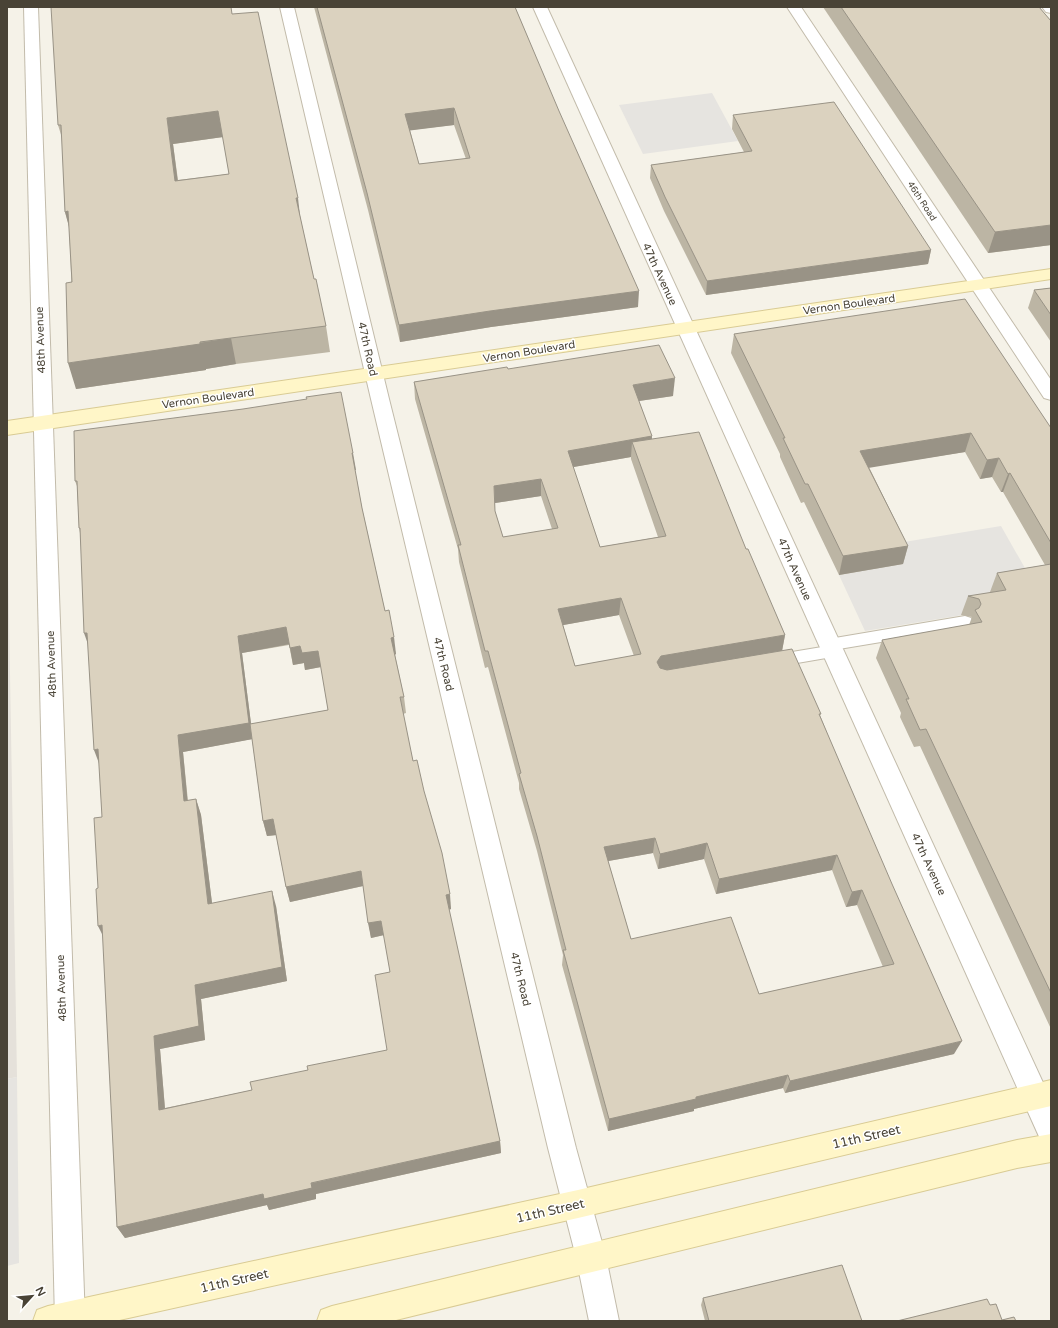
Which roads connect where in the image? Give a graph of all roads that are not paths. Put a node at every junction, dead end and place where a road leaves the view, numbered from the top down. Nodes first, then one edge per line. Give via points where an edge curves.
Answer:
1 (31, 7) edge
2 (286, 7) edge
3 (540, 7) edge
4 (794, 7) edge
5 (1049, 7) edge
6 (1051, 10) edge
7 (1051, 274) edge
8 (978, 285) junction
9 (685, 328) junction
10 (374, 374) junction
11 (1051, 394) edge
12 (43, 423) junction
13 (7, 428) edge
14 (965, 622) dead end
15 (830, 648) junction
16 (762, 663) edge
17 (1043, 1095) edge
18 (1051, 1131) edge
19 (1051, 1148) edge
20 (578, 1204) junction
21 (591, 1257) junction
22 (62, 1319) edge
23 (332, 1321) edge
24 (604, 1321) edge

1 - 12 street, 48th Avenue
2 - 10 street, 47th Road
3 - 9 street, 47th Avenue
4 - 8 street, 46th Road
5 - 6 street
7 - 8 main road, Vernon Boulevard
8 - 9 main road, Vernon Boulevard
8 - 11 street, 46th Road
9 - 10 main road, Vernon Boulevard
9 - 15 street, 47th Avenue
10 - 12 main road, Vernon Boulevard
10 - 20 street, 47th Road via 562,1148
12 - 13 main road, Vernon Boulevard
12 - 22 street, 48th Avenue
14 - 15 lane
15 - 16 lane
15 - 17 street, 47th Avenue
17 - 18 street, 47th Avenue
17 - 20 main road, 11th Street
19 - 21 main road via 1017,1154
20 - 21 street, 47th Road
20 - 22 main road, 11th Street
21 - 23 main road
21 - 24 street, 47th Road

